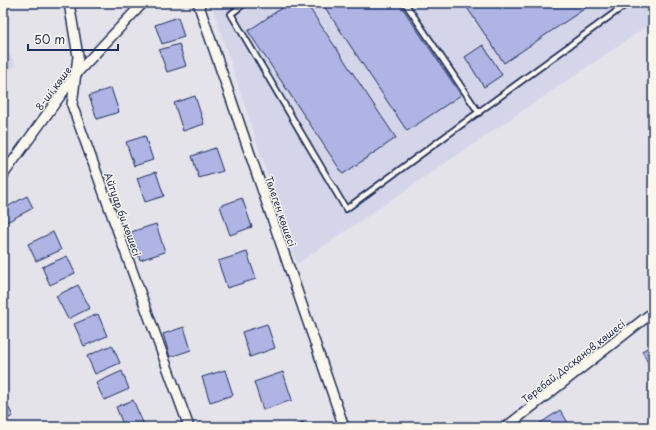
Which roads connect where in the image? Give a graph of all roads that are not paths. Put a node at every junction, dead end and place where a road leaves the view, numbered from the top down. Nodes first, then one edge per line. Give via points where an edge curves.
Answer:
1 (69, 3) edge
2 (143, 3) edge
3 (198, 3) edge
4 (245, 3) edge
5 (405, 3) edge
6 (628, 3) edge
7 (76, 74) junction
8 (479, 113) junction
9 (3, 175) edge
10 (653, 312) edge
11 (189, 427) edge
12 (344, 427) edge
13 (506, 427) edge

1 - 7 street, Айтуар би көшесі via 78,56
2 - 7 street, 8-шi көше
3 - 12 street, Төлеген көшесі
4 - 8 lane via 231,14 346,209
5 - 8 lane
6 - 8 lane
7 - 9 street, 8-шi көше
7 - 11 street, Айтуар би көшесі via 72,105
10 - 13 street, Төребай Досқанов көшесі

